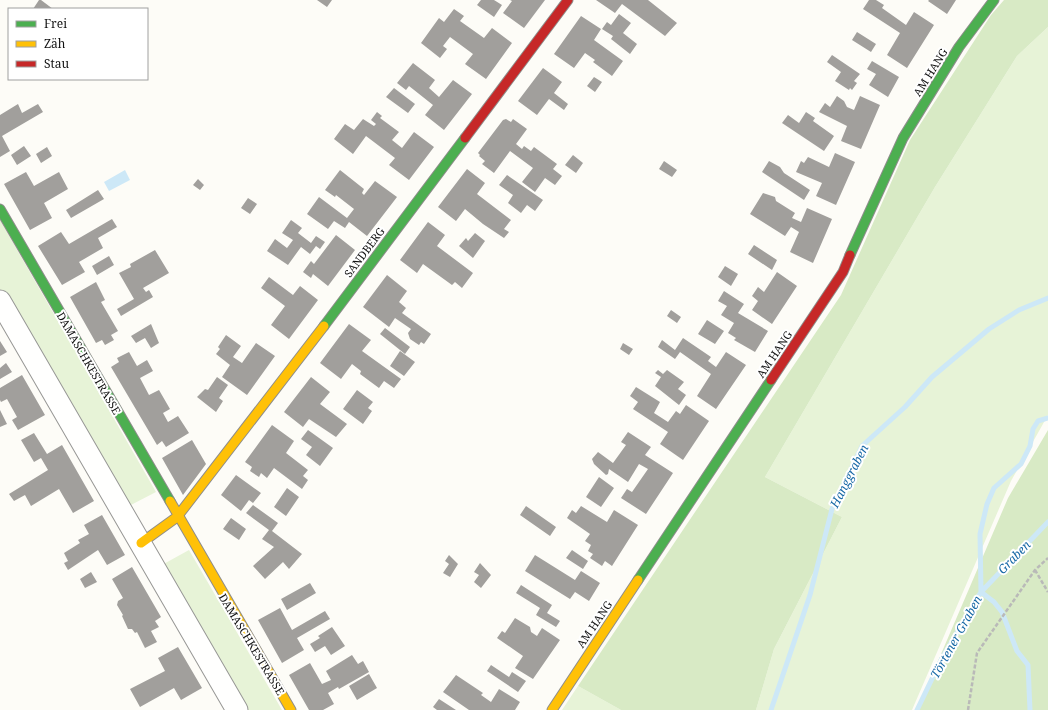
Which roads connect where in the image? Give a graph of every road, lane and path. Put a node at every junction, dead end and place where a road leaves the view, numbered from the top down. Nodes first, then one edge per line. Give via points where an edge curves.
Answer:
1 (568, 0) edge
2 (994, 0) edge
3 (0, 209) edge
4 (0, 301) edge
5 (177, 517) junction
6 (141, 543) junction
7 (1048, 558) edge
8 (1035, 570) junction
9 (1048, 592) edge
10 (237, 710) edge
11 (291, 710) edge
12 (552, 710) edge
13 (968, 710) edge

1 - 5 street, SANDBERG via 313,341
2 - 12 street, AM HANG via 959,47 903,138 843,272
3 - 5 street, DAMASCHKESTRASSE
4 - 6 street
5 - 6 street
5 - 11 street, DAMASCHKESTRASSE
6 - 10 street
7 - 8 path
8 - 9 path
8 - 13 path via 977,653

